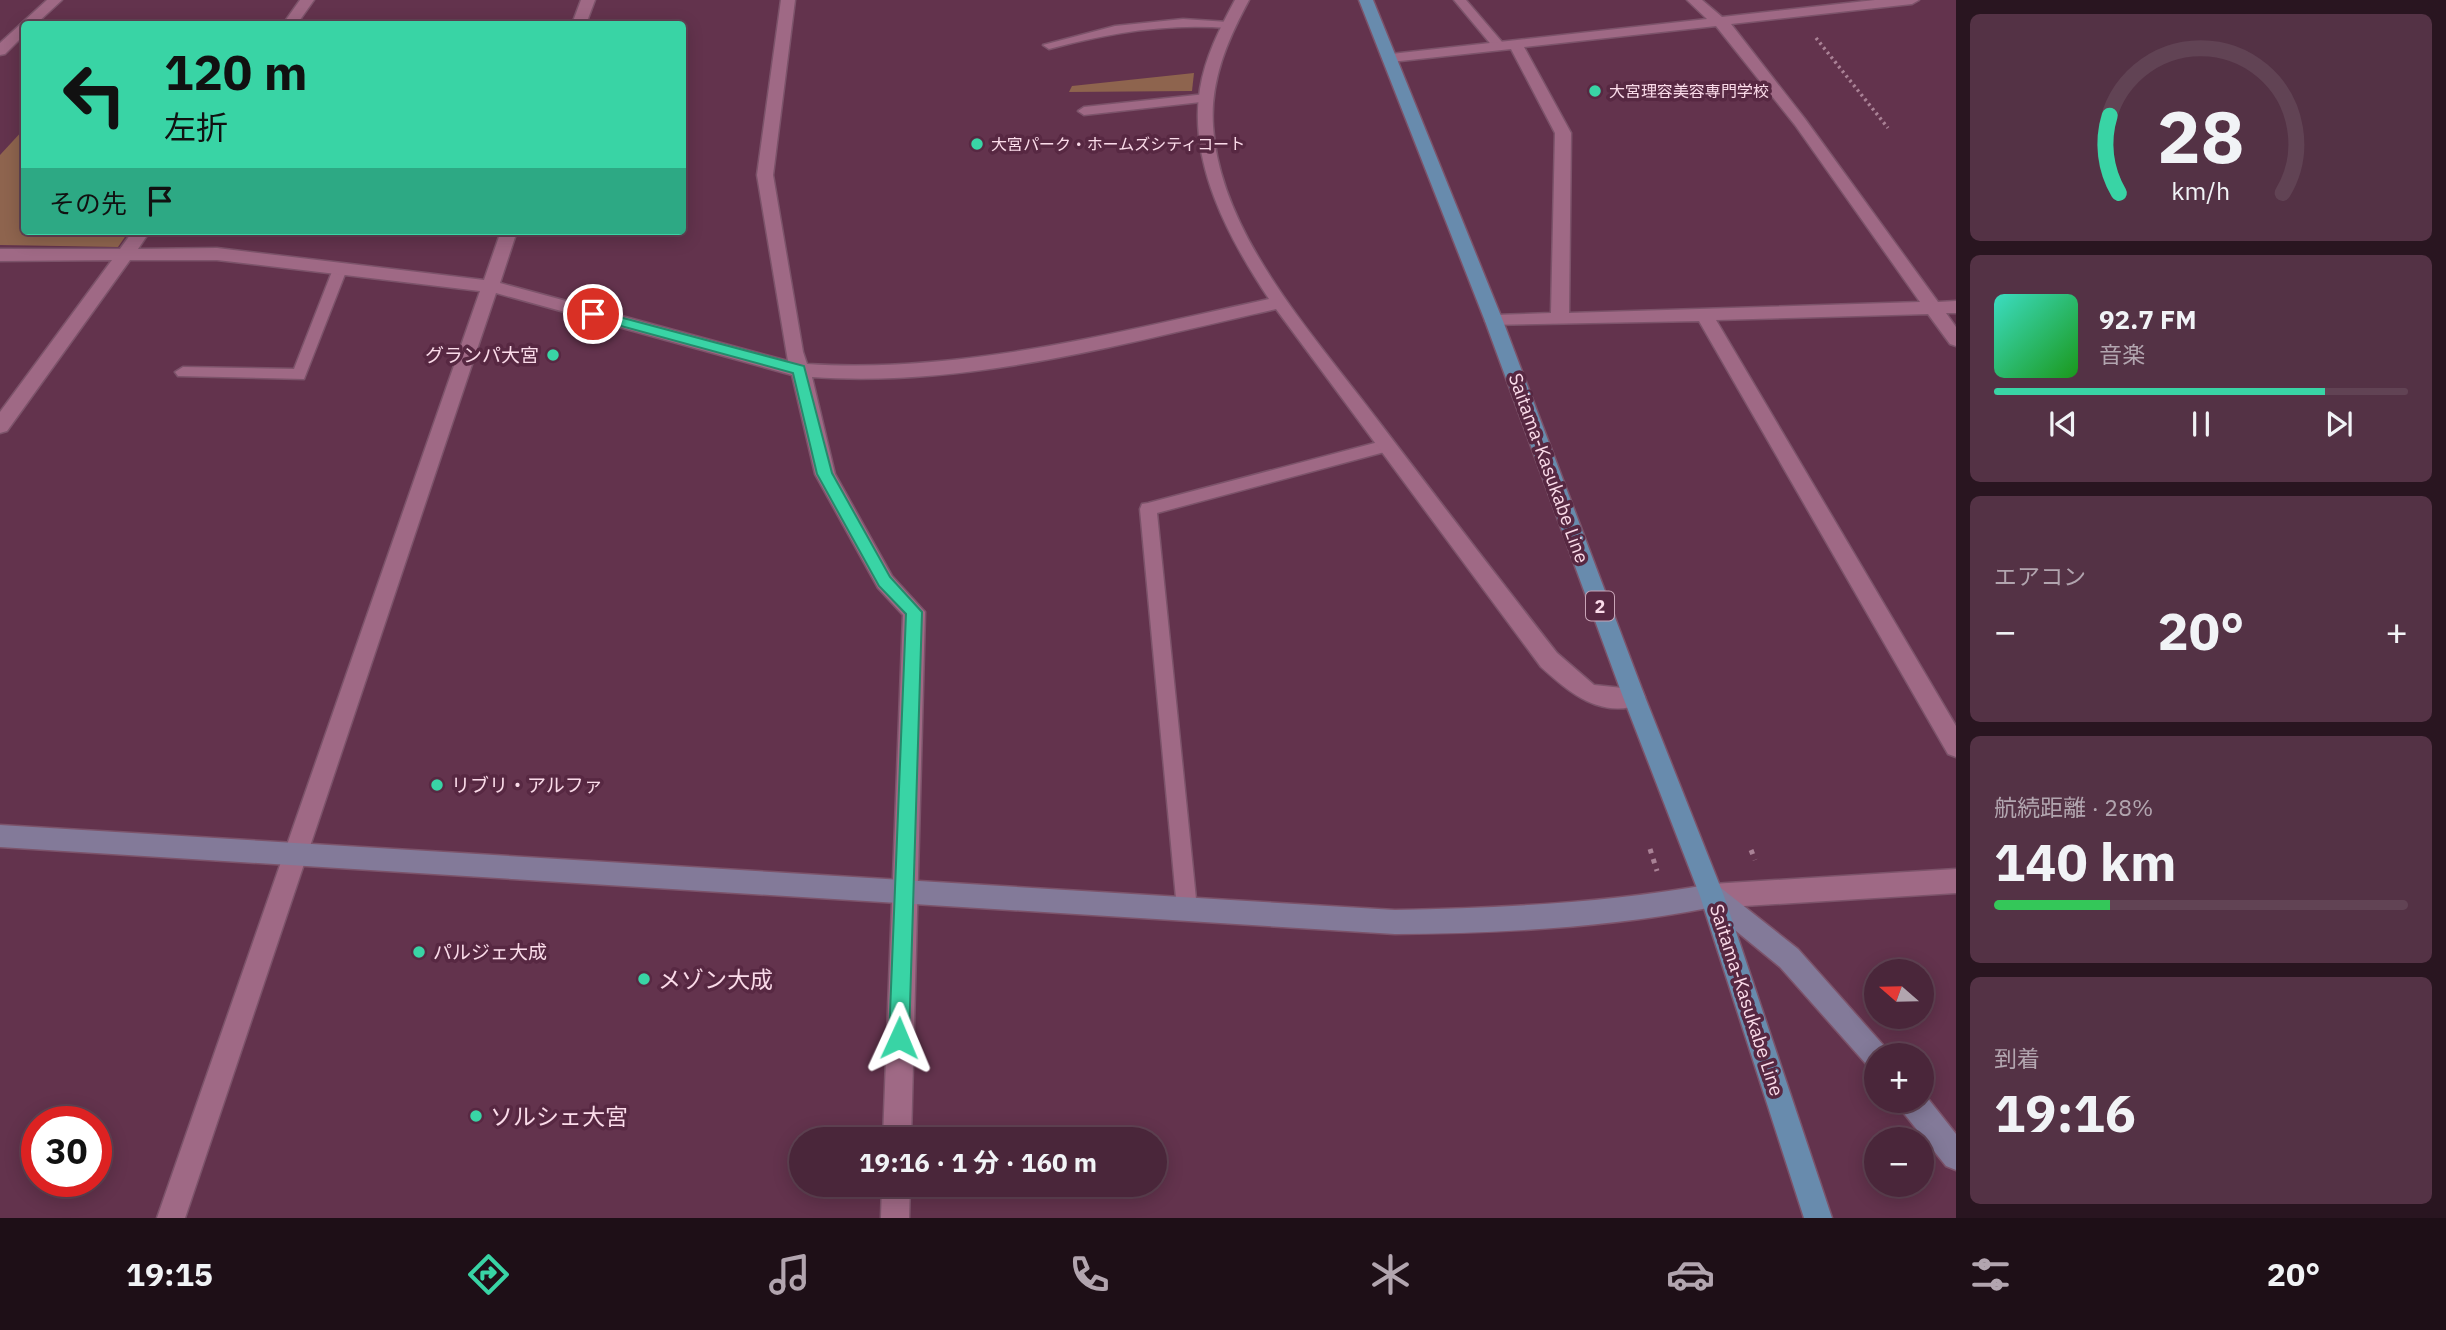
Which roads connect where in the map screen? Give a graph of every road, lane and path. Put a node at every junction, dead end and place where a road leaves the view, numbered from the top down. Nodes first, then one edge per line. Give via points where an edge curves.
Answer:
1 (55, 0) edge
2 (307, 0) edge
3 (588, 0) edge
4 (788, 0) edge
5 (1242, 0) edge
6 (1366, 0) edge
7 (1460, 0) edge
8 (1695, 0) edge
9 (1912, 0) edge
10 (1797, 14) junction
11 (32, 21) edge
12 (292, 21) edge
13 (580, 21) edge
14 (1721, 21) junction
15 (1228, 25) junction
16 (21, 31) edge
17 (1515, 43) junction
18 (1049, 45) dead end
19 (1498, 45) junction
20 (0, 51) edge
21 (1391, 58) junction
22 (1206, 98) junction
23 (1084, 111) dead end
24 (1888, 128) dead end
25 (139, 235) edge
26 (508, 235) edge
27 (0, 255) edge
28 (124, 256) junction
29 (340, 269) junction
30 (490, 286) junction
31 (1280, 302) junction
32 (1956, 307) edge
33 (1932, 308) junction
34 (1704, 315) junction
35 (1560, 319) junction
36 (1494, 321) junction
37 (1956, 340) edge
38 (799, 370) junction
39 (183, 372) dead end
40 (0, 426) edge
41 (1386, 446) junction
42 (1634, 697) junction
43 (1956, 747) edge
44 (0, 836) edge
45 (1650, 849) dead end
46 (297, 855) junction
47 (1651, 877) dead end
48 (1956, 881) edge
49 (903, 891) junction
50 (1712, 896) junction
51 (1187, 909) junction
52 (1864, 1043) edge
53 (1922, 1113) edge
54 (897, 1127) edge
55 (1956, 1156) edge
56 (896, 1197) edge
57 (171, 1218) edge
58 (895, 1218) edge
59 (1818, 1218) edge

1 - 11 street
2 - 12 street
3 - 13 street
4 - 38 street via 765,176
5 - 15 street
6 - 21 main road, Saitama-Kasukabe Line / 2
7 - 19 lane
8 - 14 street
9 - 10 street
10 - 14 street
10 - 24 path
14 - 17 street
14 - 33 street via 1800,122
15 - 18 lane via 1119,29
15 - 22 street via 1213,59
16 - 20 street
17 - 19 street
17 - 35 street via 1563,133
19 - 21 street
21 - 36 main road, Saitama-Kasukabe Line / 2
22 - 23 lane
22 - 31 street via 1208,145 1221,197 1231,222
25 - 28 street
26 - 30 street
27 - 28 street
28 - 29 street via 217,254
28 - 40 street
29 - 30 street
29 - 39 lane via 299,375
30 - 38 street
30 - 46 street
31 - 38 street via 1035,356 861,374
31 - 41 street
32 - 33 street
33 - 34 street
33 - 37 street
34 - 35 street
34 - 43 street
35 - 36 street
36 - 42 main road, Saitama-Kasukabe Line / 2
38 - 49 street via 825,474 884,582 914,612
41 - 42 street via 1549,660 1587,695
41 - 51 lane via 1148,509
42 - 50 main road, Saitama-Kasukabe Line / 2
44 - 46 street
45 - 47 path via 1659,877
46 - 49 street
46 - 57 street
48 - 50 street
49 - 51 street
49 - 54 street
50 - 51 street via 1661,906 1470,921 1395,922
50 - 52 street via 1789,958
50 - 59 main road, Saitama-Kasukabe Line / 2
53 - 55 street
56 - 58 street

